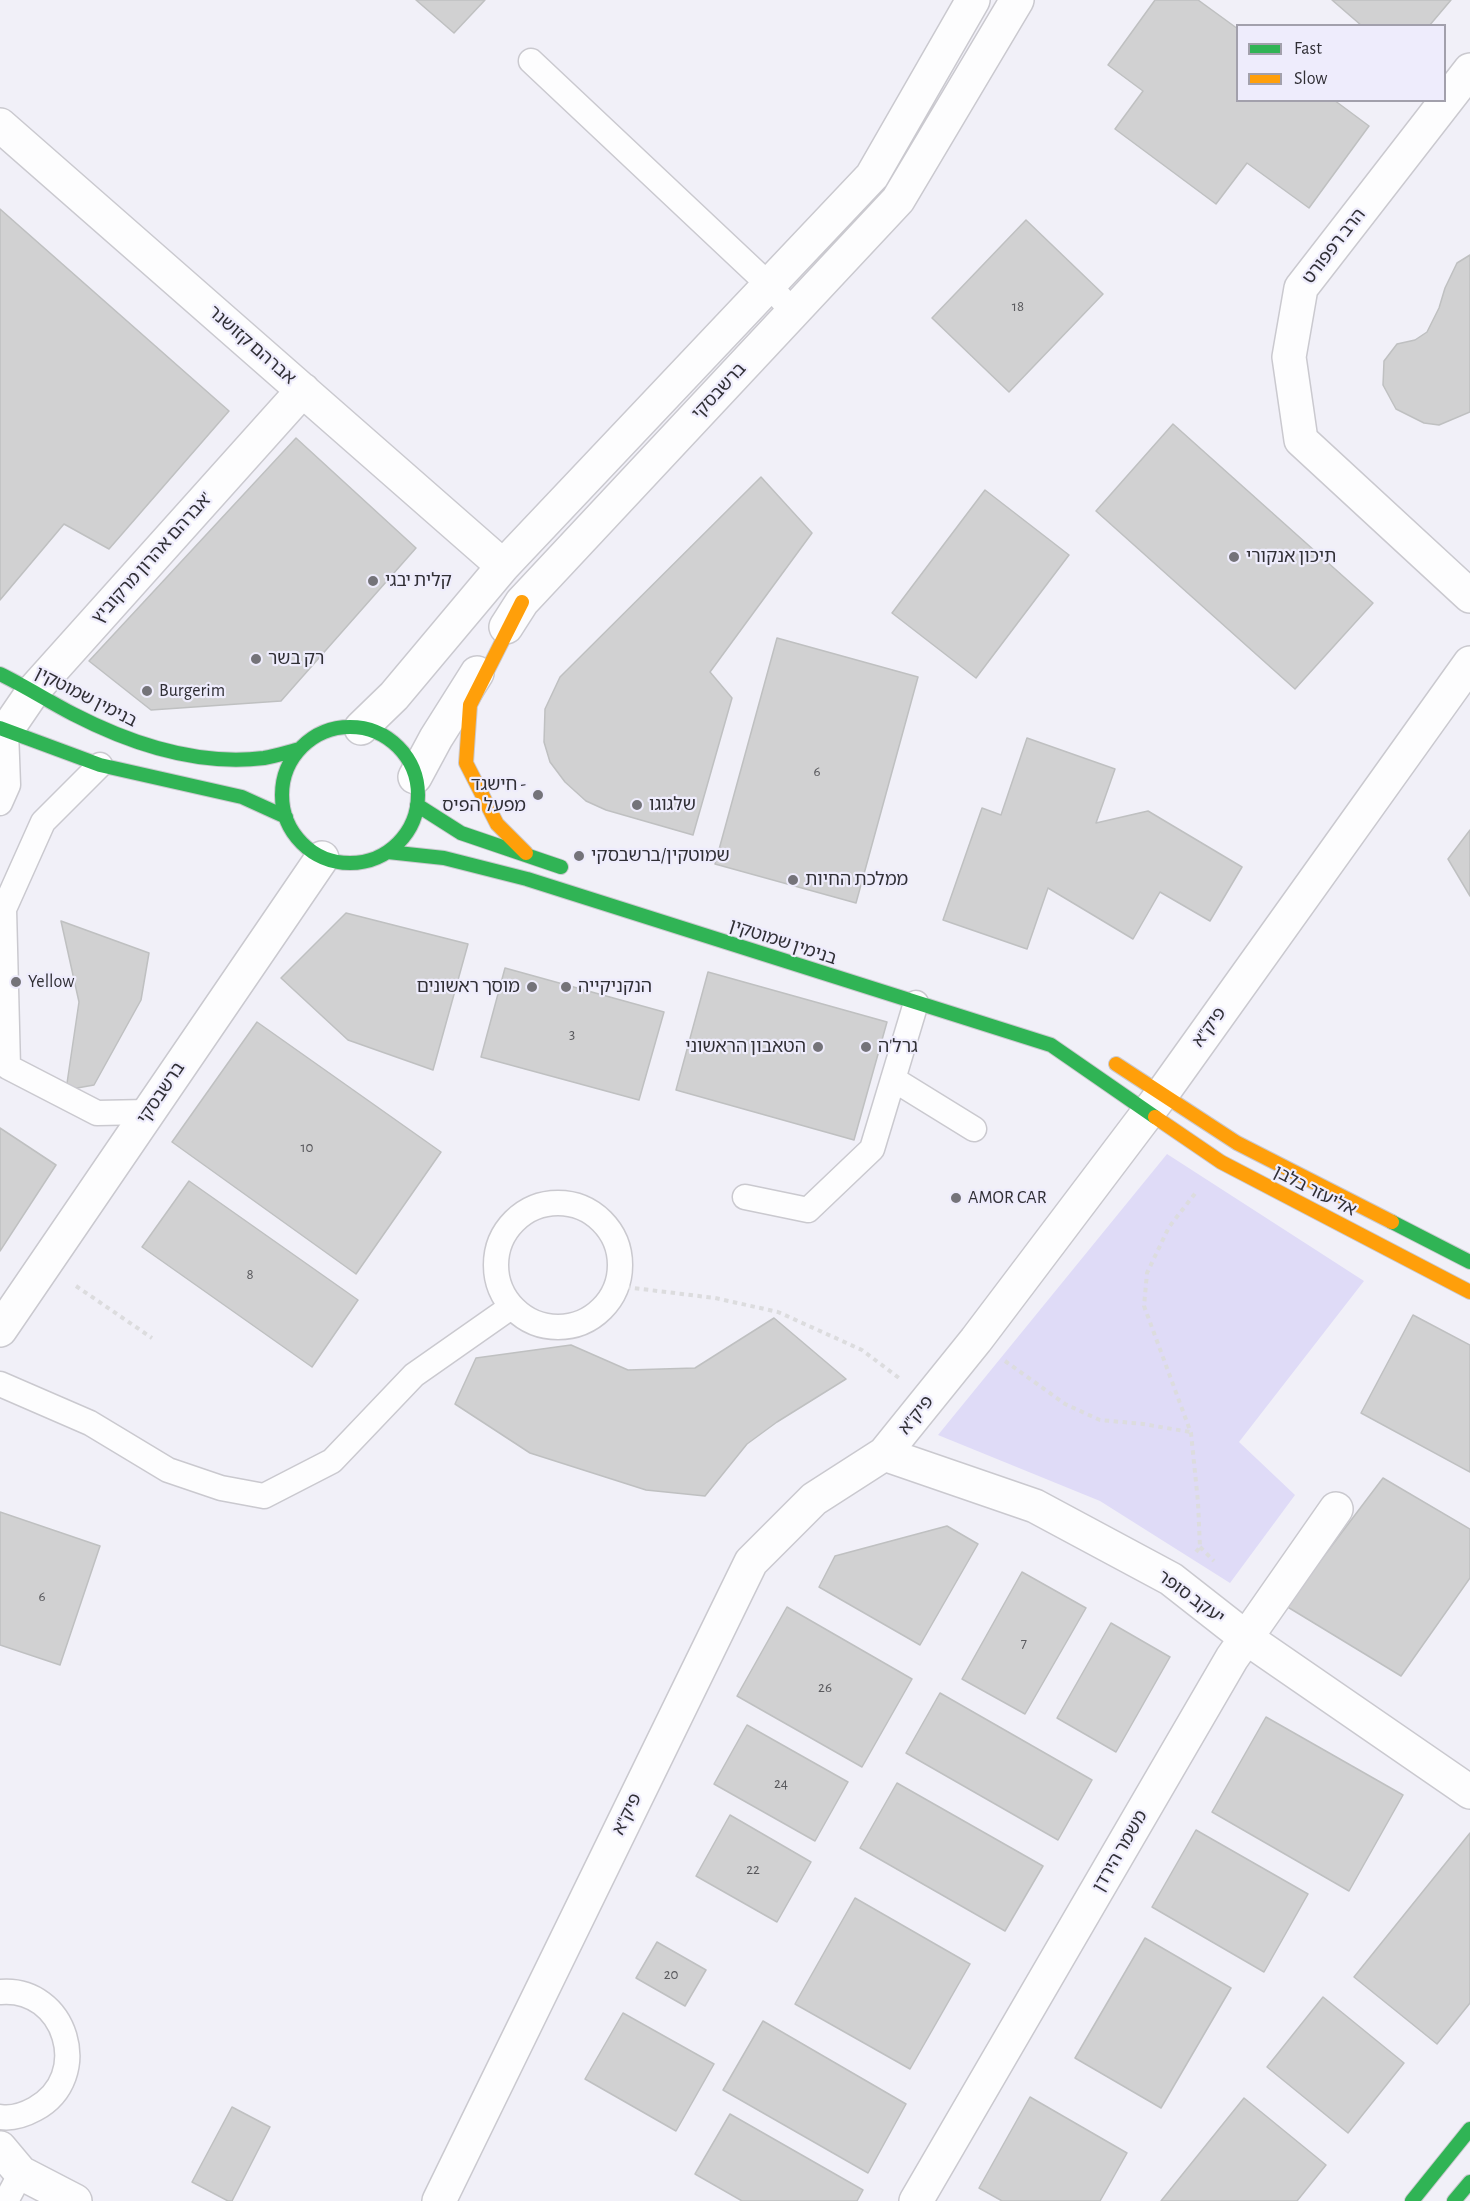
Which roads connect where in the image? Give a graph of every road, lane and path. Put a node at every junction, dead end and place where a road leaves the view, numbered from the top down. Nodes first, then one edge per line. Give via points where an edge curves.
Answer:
1 (973, 0) edge
2 (1017, 0) edge
3 (531, 61) dead end
4 (1470, 70) edge
5 (1446, 101) edge
6 (1445, 102) edge
7 (0, 125) edge
8 (769, 285) junction
9 (793, 312) junction
10 (303, 390) junction
11 (503, 566) junction
12 (1470, 597) edge
13 (522, 602) junction
14 (1470, 663) edge
15 (0, 674) edge
16 (34, 690) junction
17 (361, 728) junction
18 (2, 731) edge
19 (300, 749) junction
20 (100, 765) junction
21 (416, 791) junction
22 (0, 803) edge
23 (286, 817) junction
24 (388, 852) junction
25 (529, 857) junction
26 (322, 858) junction
27 (574, 871) dead end
28 (916, 1003) junction
29 (1105, 1056) dead end
30 (893, 1079) junction
31 (1155, 1103) junction
32 (148, 1112) junction
33 (974, 1129) dead end
34 (1221, 1162) junction
35 (745, 1197) dead end
36 (1470, 1262) edge
37 (44, 1264) junction
38 (617, 1286) junction
39 (1470, 1292) edge
40 (511, 1307) junction
41 (0, 1330) edge
42 (152, 1338) dead end
43 (976, 1340) junction
44 (0, 1384) edge
45 (928, 1400) junction
46 (1191, 1433) junction
47 (884, 1454) junction
48 (1336, 1509) dead end
49 (1171, 1579) junction
50 (1245, 1636) junction
51 (1470, 1792) edge
52 (0, 1992) edge
53 (0, 2117) edge
54 (1470, 2129) edge
55 (0, 2148) edge
56 (1470, 2182) edge
57 (13, 2187) edge
58 (75, 2201) edge
59 (439, 2201) edge
60 (916, 2201) edge
61 (1412, 2201) edge
62 (1454, 2201) edge

1 - 8 street, ברשבסקי via 872,176
2 - 9 street, ברשבסקי via 898,200
3 - 8 lane
4 - 5 street, הרב רפפורט
6 - 12 street, הרב רפפורט via 1301,288 1289,357 1301,440
7 - 10 street, אברהם קזושנר
8 - 9 lane
8 - 11 street, ברשבסקי
9 - 13 street, ברשבסקי
10 - 11 street, אברהם קזושנר
10 - 16 street, אברהם אהרון מרקוביץ'
11 - 17 street, ברשבסקי via 394,696
13 - 21 street, ברשבסקי via 436,738
13 - 25 street via 470,705 466,763 497,824
14 - 31 street, פיק"א
15 - 16 street, בנימין שמוטקין
16 - 18 street, אברהם אהרון מרקוביץ'
16 - 19 street, בנימין שמוטקין via 73,714 132,741 185,755 264,758
17 - 19 street via 328,731
17 - 21 street via 376,732 401,750 410,763
18 - 20 street
18 - 22 lane via 8,785
19 - 23 street via 284,781
20 - 23 street via 242,796
20 - 32 lane via 43,822 4,909 8,1067 97,1113
21 - 24 street via 412,823
21 - 25 street via 461,833
23 - 26 street via 300,841
24 - 26 street via 356,864
24 - 28 street, בנימין שמוטקין via 444,858 527,879
25 - 27 street
26 - 32 street, ברשבסקי
28 - 30 lane
28 - 31 street, בנימין שמוטקין via 1051,1045
29 - 31 street
30 - 33 lane
30 - 35 lane via 872,1149 808,1210
31 - 34 street, אליעזר בלבן
31 - 36 street, אליעזר בלבן
31 - 43 street, פיק"א
32 - 37 street, ברשבסקי
34 - 39 street, אליעזר בלבן
34 - 46 path via 1169,1227 1147,1273 1144,1306
37 - 41 street, ברשבסקי
37 - 42 path
38 - 40 lane via 594,1316 570,1327 548,1327 528,1320
38 - 40 lane via 617,1243 606,1225 590,1211 552,1202 517,1218 497,1251 496,1271
38 - 45 path via 715,1298 778,1312 862,1350
40 - 44 lane via 414,1375 332,1461 264,1496 221,1488 168,1470 90,1423
43 - 45 street, פיק"א
43 - 46 path via 1065,1404 1100,1420
45 - 47 street, פיק"א
46 - 49 path via 1200,1547
47 - 49 street, יעקב סופר via 1035,1506
47 - 59 street, פיק"א via 814,1499 751,1562
48 - 50 street, משמר הירדן
49 - 50 street, יעקב סופר
50 - 51 street, יעקב סופר
50 - 60 street, משמר הירדן
52 - 53 lane via 22,1994 40,2002 55,2016 68,2053 66,2072 43,2105 25,2115
54 - 61 street
55 - 57 street
56 - 62 street
57 - 58 street

